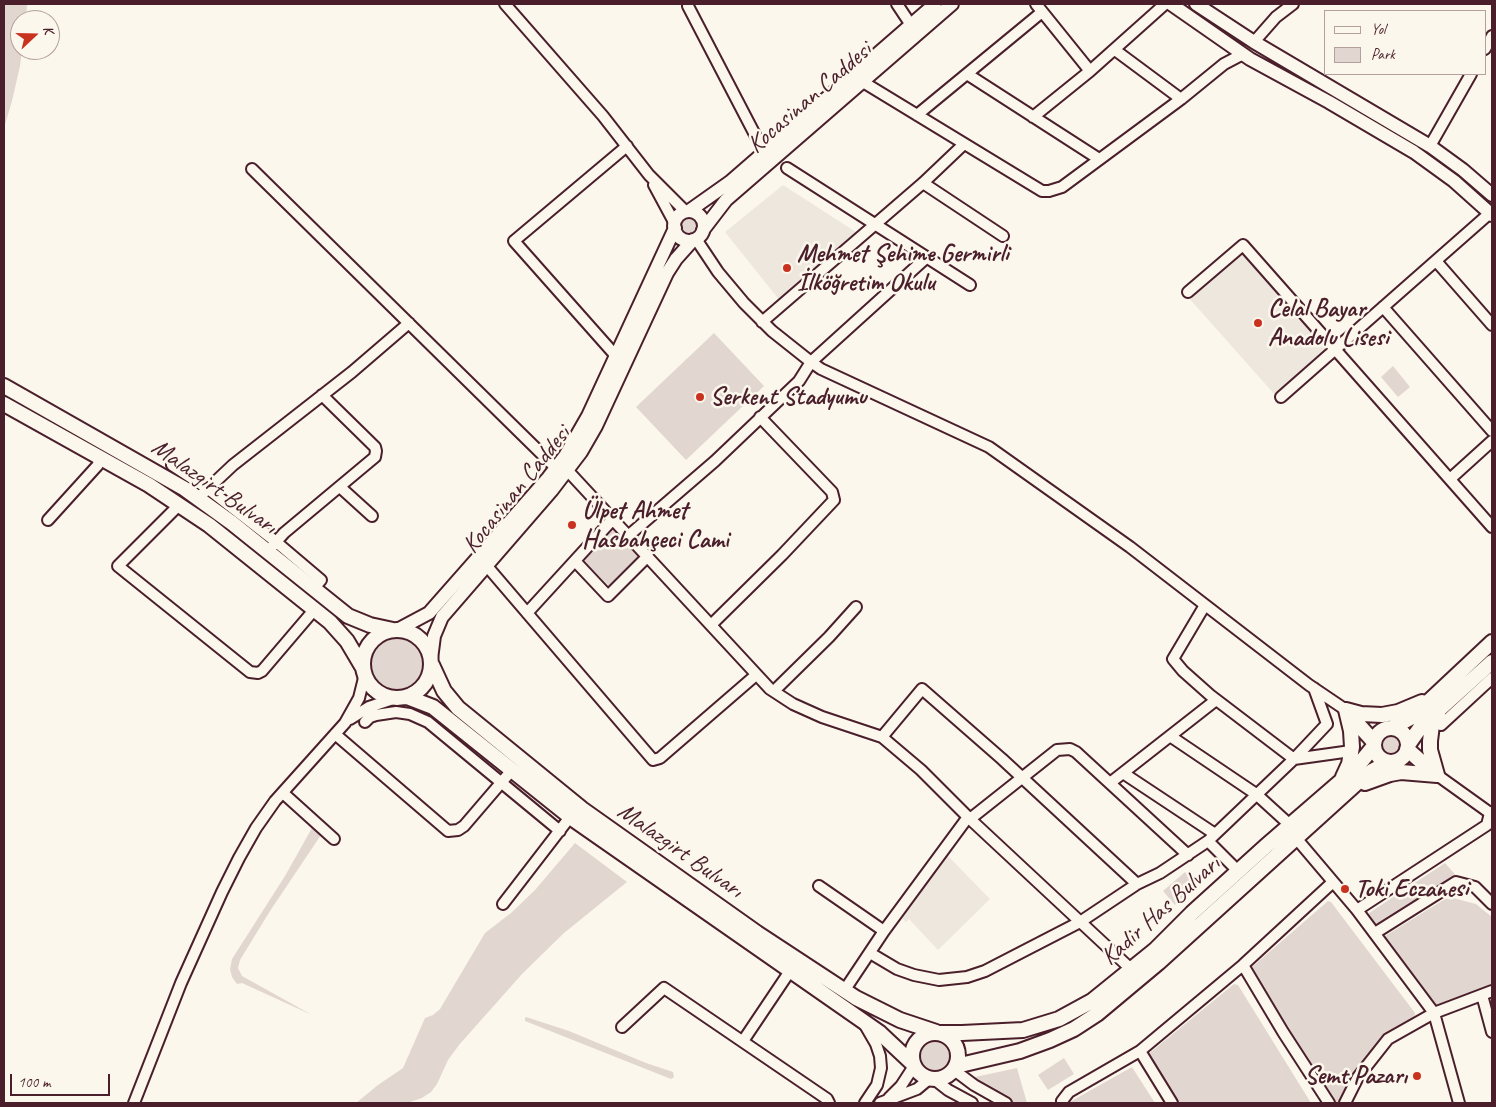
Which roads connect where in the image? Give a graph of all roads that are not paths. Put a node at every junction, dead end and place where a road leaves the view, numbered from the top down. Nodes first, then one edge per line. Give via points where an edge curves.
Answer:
1 (505, 4) edge
2 (896, 4) edge
3 (934, 4) edge
4 (952, 4) edge
5 (1165, 4) edge
6 (1171, 4) edge
7 (1196, 4) edge
8 (1293, 4) edge
9 (688, 6) dead end
10 (1039, 8) edge
11 (911, 25) junction
12 (1492, 36) edge
13 (1254, 42) junction
14 (1486, 47) edge
15 (1115, 50) junction
16 (1246, 57) junction
17 (1090, 71) junction
18 (967, 74) junction
19 (1470, 75) edge
20 (863, 82) junction
21 (1181, 99) junction
22 (917, 115) junction
23 (1033, 117) junction
24 (964, 144) junction
25 (627, 146) junction
26 (1430, 146) junction
27 (764, 152) junction
28 (1099, 159) junction
29 (787, 168) dead end
30 (252, 169) dead end
31 (649, 175) junction
32 (923, 183) junction
33 (1492, 195) edge
34 (687, 212) junction
35 (1491, 214) edge
36 (875, 224) junction
37 (675, 226) junction
38 (697, 236) junction
39 (1003, 236) dead end
40 (926, 257) junction
41 (1436, 260) junction
42 (970, 285) dead end
43 (1188, 292) dead end
44 (1383, 307) junction
45 (762, 322) junction
46 (409, 323) junction
47 (1492, 325) edge
48 (1336, 349) junction
49 (616, 356) junction
50 (811, 362) junction
51 (4, 386) edge
52 (322, 395) junction
53 (1281, 397) dead end
54 (4, 404) edge
55 (760, 418) junction
56 (1492, 431) edge
57 (1492, 441) edge
58 (102, 458) junction
59 (172, 465) dead end
60 (562, 470) junction
61 (1450, 479) junction
62 (340, 487) junction
63 (202, 493) junction
64 (179, 504) junction
65 (372, 516) dead end
66 (612, 519) junction
67 (48, 520) dead end
68 (1492, 527) edge
69 (628, 536) junction
70 (272, 546) junction
71 (648, 556) junction
72 (575, 560) junction
73 (486, 565) junction
74 (1205, 605) junction
75 (856, 607) dead end
76 (314, 610) junction
77 (527, 613) junction
78 (711, 625) junction
79 (396, 629) junction
80 (1492, 642) edge
81 (431, 662) junction
82 (1492, 662) edge
83 (364, 671) junction
84 (756, 675) junction
85 (1488, 681) edge
86 (1314, 688) junction
87 (774, 691) junction
88 (1439, 692) junction
89 (402, 697) junction
90 (1216, 700) junction
91 (1442, 707) junction
92 (1346, 710) junction
93 (1360, 714) junction
94 (365, 722) dead end
95 (345, 723) junction
96 (1441, 724) dead end
97 (1390, 728) junction
98 (335, 734) junction
99 (1170, 736) junction
100 (882, 737) junction
101 (1374, 744) junction
102 (1407, 747) junction
103 (1351, 751) junction
104 (1294, 759) junction
105 (1393, 761) junction
106 (512, 770) junction
107 (1123, 773) junction
108 (1437, 776) junction
109 (1021, 777) junction
110 (502, 782) junction
111 (1110, 783) junction
112 (1345, 786) junction
113 (282, 792) junction
114 (1256, 794) junction
115 (1491, 812) edge
116 (570, 817) junction
117 (969, 818) junction
118 (560, 831) junction
119 (1293, 831) junction
120 (1212, 837) junction
121 (334, 839) dead end
122 (1188, 855) junction
123 (1238, 871) junction
124 (1333, 882) junction
125 (1137, 884) junction
126 (819, 886) dead end
127 (504, 904) dead end
128 (1492, 904) edge
129 (1357, 910) junction
130 (1080, 922) junction
131 (884, 931) junction
132 (1375, 934) junction
133 (870, 952) junction
134 (1243, 965) junction
135 (1132, 970) junction
136 (790, 971) junction
137 (844, 991) junction
138 (1487, 993) edge
139 (1434, 1013) junction
140 (859, 1018) junction
141 (622, 1027) dead end
142 (1492, 1032) edge
143 (938, 1033) junction
144 (742, 1041) junction
145 (1140, 1051) junction
146 (913, 1065) junction
147 (955, 1068) junction
148 (931, 1079) junction
149 (882, 1102) edge
150 (134, 1103) edge
151 (829, 1103) edge
152 (865, 1103) edge
153 (972, 1103) edge
154 (1006, 1103) edge
155 (1063, 1103) edge
156 (1172, 1103) edge
157 (1329, 1103) edge
158 (1346, 1103) edge
159 (1459, 1103) edge

1 - 25 street
2 - 11 street
3 - 11 main road, Kocasinan Caddesi
4 - 20 main road, Kocasinan Caddesi
5 - 15 street
6 - 16 main road
7 - 13 main road
8 - 13 street
9 - 27 street
10 - 17 street
10 - 18 street
11 - 27 main road, Kocasinan Caddesi
12 - 14 street
13 - 16 main road via 1244,44 1242,49
13 - 26 main road
15 - 17 street
15 - 21 street
16 - 21 street via 1224,64
16 - 35 main road via 1414,152
17 - 23 street
18 - 22 street
18 - 23 street
19 - 26 street
20 - 22 street
20 - 38 main road, Kocasinan Caddesi via 726,200
21 - 28 street
22 - 24 street
23 - 28 street
24 - 28 street via 1042,191 1062,187
24 - 32 street
25 - 31 street
25 - 49 street via 514,241
26 - 33 main road
27 - 34 main road, Kocasinan Caddesi via 720,191
29 - 36 street
30 - 46 street
31 - 34 street
31 - 37 street
32 - 36 street
32 - 39 street
34 - 37 main road via 679,215
34 - 38 main road via 700,216 703,222
35 - 41 street
36 - 40 street
36 - 45 street
37 - 38 main road via 682,239
37 - 49 main road, Kocasinan Caddesi
38 - 45 street via 731,288
38 - 60 main road, Kocasinan Caddesi via 667,273 596,426 581,452
40 - 42 street
40 - 50 street
41 - 44 street
41 - 47 street
43 - 48 street via 1243,245
44 - 48 street
44 - 56 street
45 - 50 street
46 - 52 street
46 - 60 street
48 - 53 street
48 - 61 street
49 - 60 main road, Kocasinan Caddesi
50 - 55 street via 800,381
50 - 74 street via 989,447 1130,546
51 - 63 highway, Malazgirt Bulvarı via 160,474
52 - 62 street via 376,449 373,459
52 - 63 street
54 - 58 highway, Malazgirt Bulvarı
55 - 69 street
55 - 78 street via 832,492 834,500
57 - 61 street
58 - 64 highway, Malazgirt Bulvarı
58 - 67 street
59 - 63 street
60 - 66 street
60 - 73 main road, Kocasinan Caddesi
60 - 79 main road, Kocasinan Caddesi via 429,613
61 - 68 street
62 - 65 street
62 - 70 street
63 - 70 highway, Malazgirt Bulvarı
64 - 76 highway, Malazgirt Bulvarı
64 - 76 street via 118,566 250,672 262,671
66 - 69 street
66 - 72 street
69 - 71 street
70 - 79 highway, Malazgirt Bulvarı via 314,588 355,620 377,628
71 - 72 street via 608,596
71 - 78 street
72 - 77 street
73 - 77 street
73 - 81 main road, Kocasinan Caddesi via 442,617 434,636
74 - 86 street
74 - 90 street via 1173,659
75 - 87 street
76 - 83 highway, Malazgirt Bulvarı via 339,631
77 - 84 street via 655,760
78 - 84 street
79 - 81 highway via 421,638 428,648
79 - 83 highway via 376,636 368,645
80 - 88 highway
81 - 89 highway via 429,677 422,687
81 - 137 highway, Malazgirt Bulvarı via 444,691 458,708 582,809
82 - 85 highway
83 - 89 highway via 374,689 384,695
83 - 95 street via 358,698
84 - 87 street
85 - 91 highway
85 - 96 street
86 - 92 street
86 - 104 street via 1327,724
87 - 100 street via 822,717
88 - 93 highway via 1398,712
88 - 97 highway via 1412,717
89 - 95 street via 369,707
89 - 106 highway, Malazgirt Bulvarı via 433,707
90 - 99 street
90 - 104 street
91 - 102 highway via 1422,725
91 - 108 highway via 1432,726 1430,741
92 - 93 highway
92 - 101 highway
92 - 103 highway
93 - 97 highway
94 - 110 street via 370,717 389,712 422,718
95 - 98 street
97 - 101 highway via 1378,734
97 - 102 highway via 1403,734
98 - 110 street via 448,831 464,826
98 - 113 street
99 - 107 street
99 - 114 street
100 - 109 street via 922,689
100 - 117 street
101 - 105 highway via 1378,757
101 - 112 highway, Kadir Has Bulvarı
102 - 105 highway via 1404,756
102 - 108 highway
103 - 104 street
103 - 112 highway
104 - 114 street
105 - 108 highway
105 - 112 highway, Kadir Has Bulvarı
106 - 110 street
106 - 116 highway, Malazgirt Bulvarı
107 - 111 street
107 - 120 street
108 - 112 highway via 1395,772
108 - 115 street
109 - 111 street via 1057,750 1066,748 1076,752
109 - 117 street
109 - 125 street
110 - 118 street
111 - 122 street
112 - 119 highway, Kadir Has Bulvarı
113 - 121 street
113 - 150 street via 256,828 222,892 181,983
114 - 119 street
114 - 120 street
115 - 129 street via 1487,825
116 - 118 street
116 - 136 highway, Malazgirt Bulvarı
117 - 130 street
117 - 131 street
118 - 127 street
119 - 123 highway, Kadir Has Bulvarı
119 - 124 street
119 - 147 highway, Kadir Has Bulvarı via 1158,963 1097,1014 1050,1040
120 - 122 street
120 - 123 street
122 - 125 street
123 - 135 highway, Kadir Has Bulvarı
124 - 129 street
124 - 134 street
125 - 130 street
126 - 131 street
128 - 132 street via 1474,887 1456,882
129 - 132 street
130 - 133 street via 985,971 957,978 939,980 914,975 889,965
130 - 135 street
131 - 133 street
132 - 139 street
133 - 137 street
134 - 145 street
134 - 157 street
135 - 143 highway, Kadir Has Bulvarı via 1092,1001 1047,1023 1023,1030
136 - 140 highway, Malazgirt Bulvarı
136 - 144 street
137 - 143 highway, Malazgirt Bulvarı via 887,1014
138 - 139 street
138 - 142 street
139 - 158 street via 1388,1039 1358,1077
139 - 159 street
140 - 146 highway, Malazgirt Bulvarı
140 - 152 street via 873,1037 880,1060 879,1080
141 - 144 street via 664,988
143 - 146 highway via 926,1034 916,1042 912,1050
143 - 147 highway via 948,1037 957,1048
144 - 151 street
145 - 155 street via 1070,1092
145 - 156 street
146 - 148 highway via 920,1074
146 - 149 street via 901,1086
147 - 148 highway via 943,1078
147 - 154 street
148 - 149 street via 917,1089
148 - 153 street

